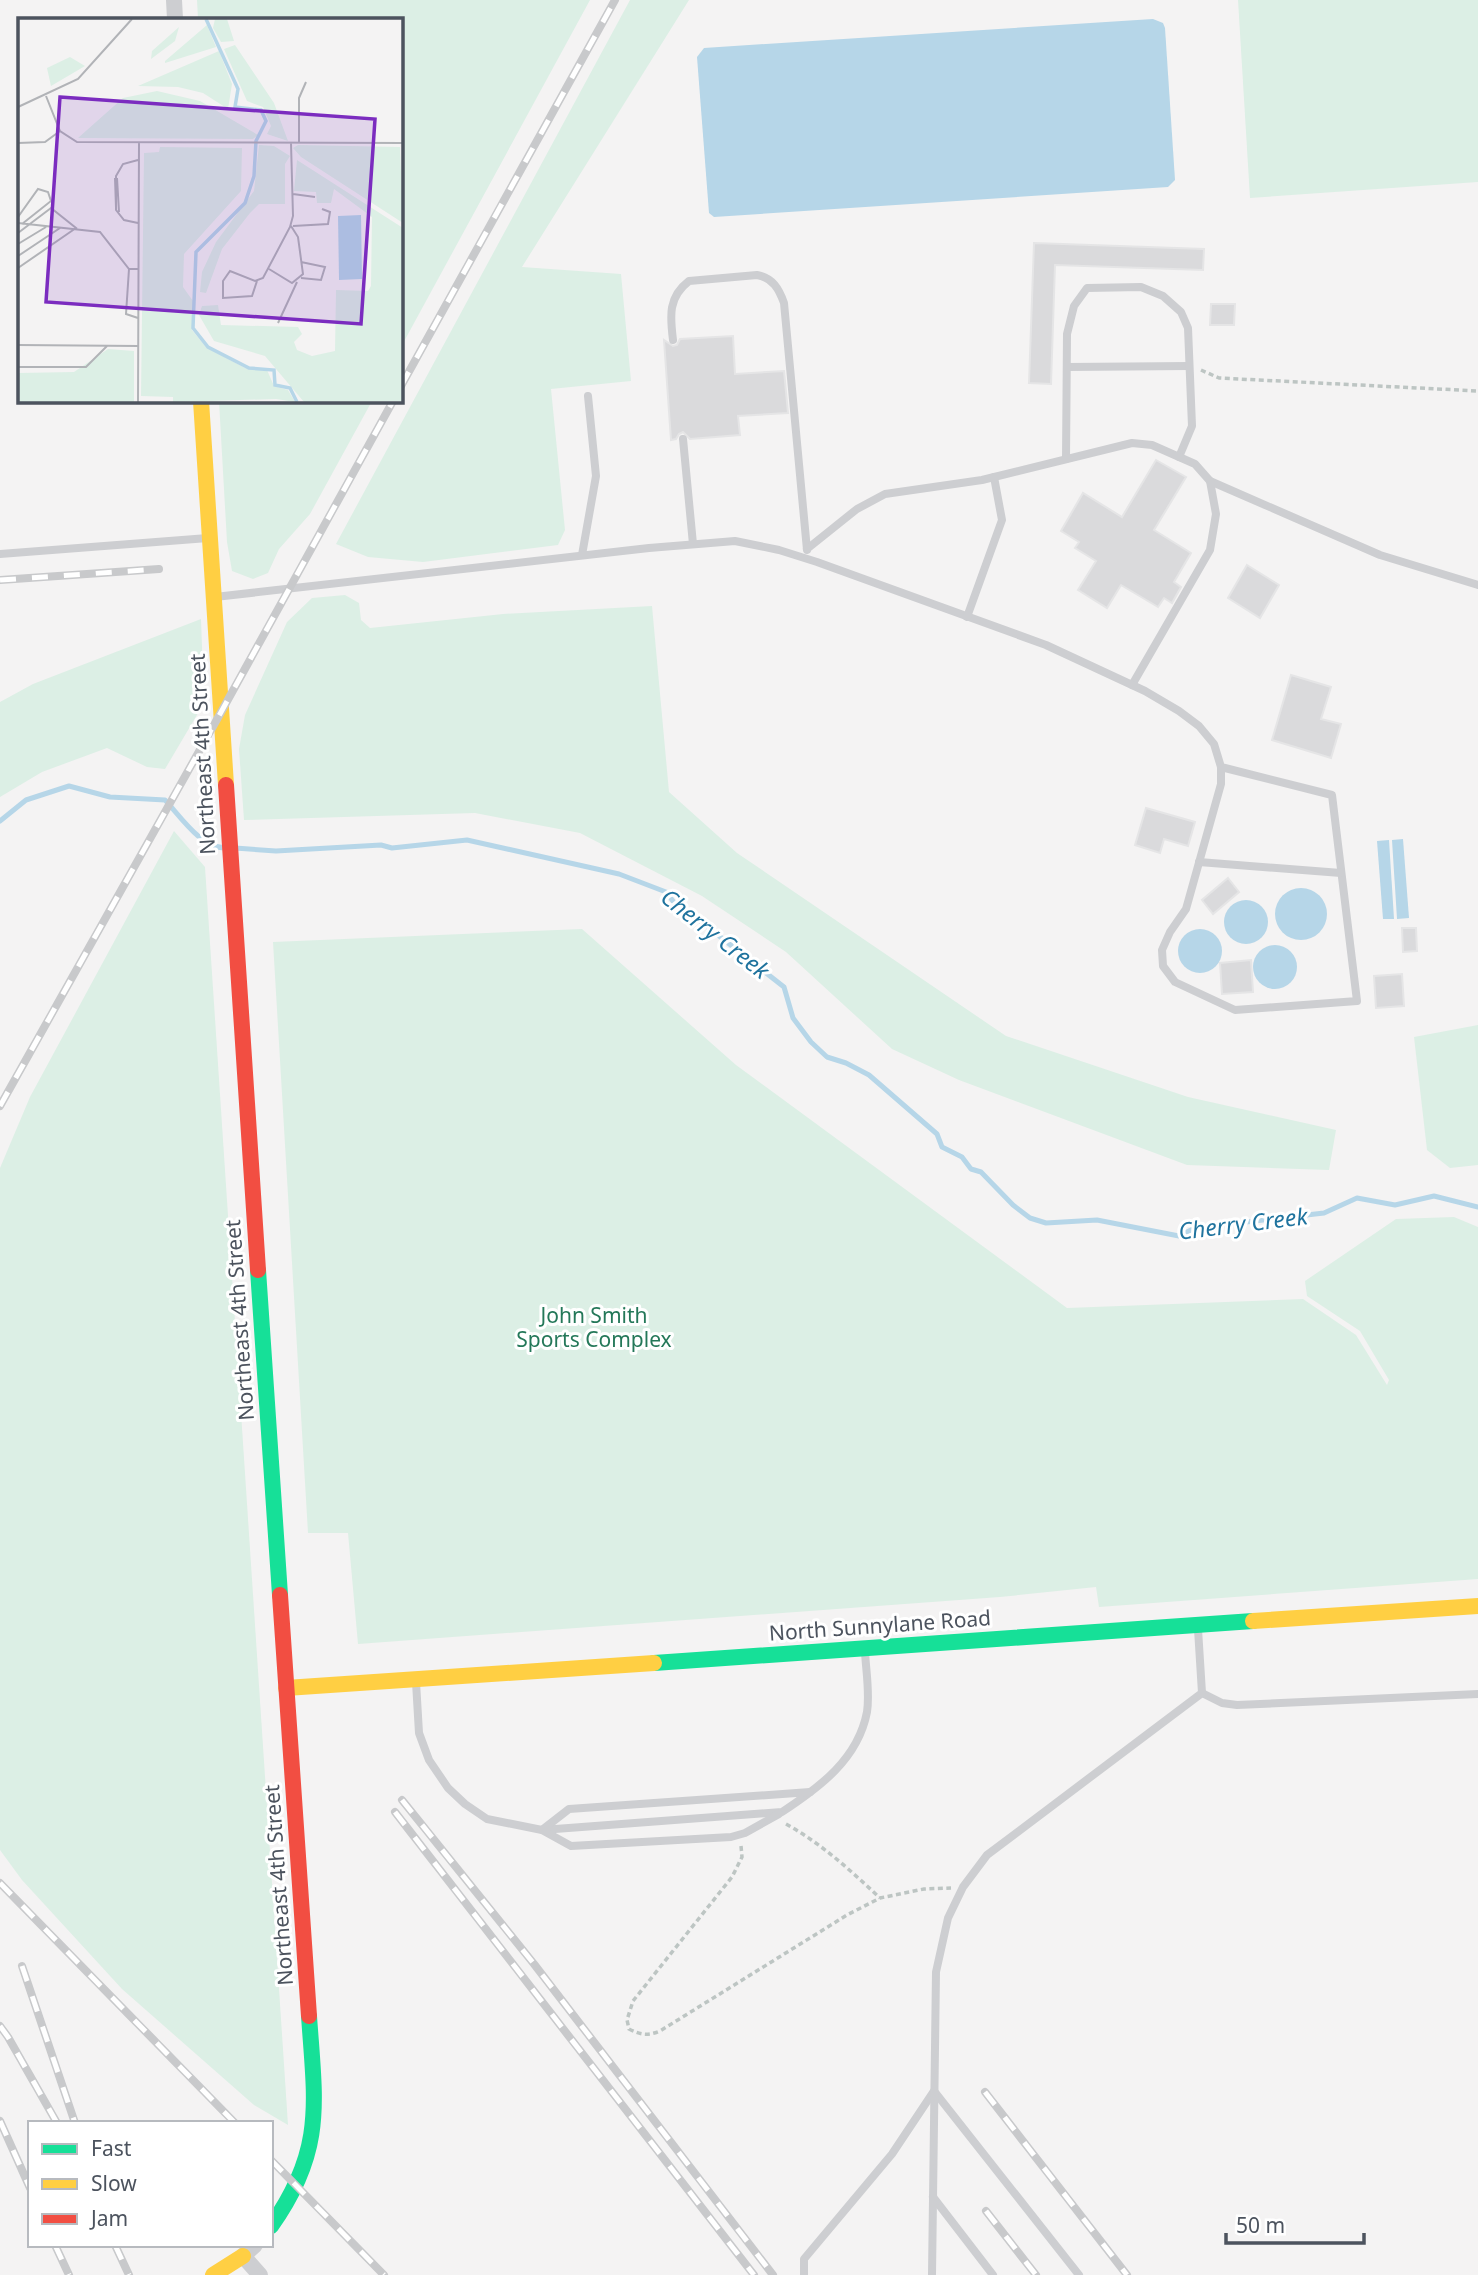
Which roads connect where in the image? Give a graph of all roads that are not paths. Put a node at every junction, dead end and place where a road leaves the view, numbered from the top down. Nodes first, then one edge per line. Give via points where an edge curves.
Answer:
1 (174, 0) edge
2 (175, 18) edge
3 (673, 340) dead end
4 (1189, 366) junction
5 (1067, 367) junction
6 (588, 396) dead end
7 (201, 402) edge
8 (683, 439) dead end
9 (1179, 457) junction
10 (1066, 459) junction
11 (994, 477) junction
12 (1210, 481) junction
13 (211, 538) junction
14 (693, 544) junction
15 (807, 549) junction
16 (0, 554) edge
17 (582, 555) junction
18 (808, 559) junction
19 (1478, 585) edge
20 (215, 597) junction
21 (967, 617) junction
22 (1132, 685) junction
23 (1221, 767) junction
24 (1199, 862) junction
25 (1341, 873) junction
26 (1478, 1606) edge
27 (1198, 1626) junction
28 (865, 1648) junction
29 (416, 1679) junction
30 (286, 1688) junction
31 (1202, 1693) junction
32 (1478, 1695) edge
33 (813, 1791) junction
34 (782, 1812) junction
35 (542, 1830) junction
36 (934, 2091) junction
37 (933, 2197) junction
38 (273, 2223) edge
39 (249, 2250) edge
40 (213, 2275) edge
41 (260, 2275) edge
42 (804, 2275) edge
43 (932, 2275) edge
44 (993, 2275) edge
45 (1079, 2275) edge

1 - 2 street
3 - 15 lane via 670,313 689,281 757,275 766,276 780,289
4 - 5 lane
4 - 5 lane via 1188,328 1181,312 1163,296 1141,287 1087,288 1074,306 1067,334
4 - 9 lane via 1192,426
5 - 10 lane
6 - 17 lane via 596,476
7 - 13 street, Northeast 4th Street
8 - 14 lane
9 - 10 lane via 1152,445 1132,443
9 - 12 lane via 1195,464
10 - 11 lane
11 - 15 lane via 885,494 857,509
11 - 21 lane via 1002,520
12 - 19 lane via 1380,555
12 - 22 lane via 1216,514 1210,550
13 - 16 lane
13 - 20 street, Northeast 4th Street
14 - 17 lane
14 - 18 lane via 752,543
15 - 18 lane
17 - 20 lane
18 - 21 lane
20 - 30 street, Northeast 4th Street
21 - 22 lane via 1046,645
22 - 23 lane via 1199,726 1214,744
23 - 24 lane via 1221,784
23 - 25 lane via 1332,795
24 - 25 lane
24 - 25 lane via 1186,909 1162,950 1163,966 1175,982 1235,1010 1357,1001
26 - 27 street, North Sunnylane Road
27 - 28 street, North Sunnylane Road
27 - 31 lane
28 - 29 street, North Sunnylane Road
28 - 33 lane via 867,1710 860,1732 851,1753
29 - 30 street, North Sunnylane Road
29 - 35 lane via 419,1733 429,1760 448,1788 487,1819
30 - 38 street, Northeast 4th Street via 314,2085 313,2131 296,2185
31 - 32 lane via 1237,1705
31 - 36 lane via 987,1855 963,1887 948,1918 936,1972
33 - 34 lane
33 - 35 lane via 569,1809
34 - 35 lane
34 - 35 lane via 731,1837 571,1846
36 - 37 lane
36 - 42 lane via 892,2154 804,2259
36 - 45 lane
37 - 43 lane
37 - 44 lane
39 - 40 street
39 - 41 street

